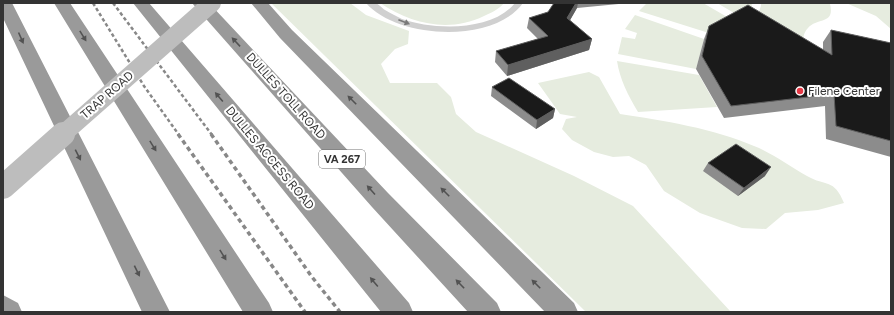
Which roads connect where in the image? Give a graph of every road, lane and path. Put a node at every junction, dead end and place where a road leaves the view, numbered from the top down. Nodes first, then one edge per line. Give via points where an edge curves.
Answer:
1 (4, 3) edge
2 (62, 3) edge
3 (141, 3) edge
4 (200, 3) edge
5 (212, 3) edge
6 (259, 3) edge
7 (370, 3) edge
8 (519, 3) edge
9 (3, 188) edge
10 (3, 308) edge
11 (8, 312) edge
12 (156, 312) edge
13 (259, 312) edge
14 (399, 312) edge
15 (488, 312) edge
16 (564, 312) edge

1 -> 12 highway
2 -> 13 highway
14 -> 3 highway, DULLES ACCESS ROAD
15 -> 4 highway, DULLES TOLL ROAD / VA 267 via 380,200
5 - 9 main road, TRAP ROAD, bridge
16 -> 6 highway via 286,34
7 -> 8 lane via 405,23 446,30 462,30 498,20
10 - 11 highway

